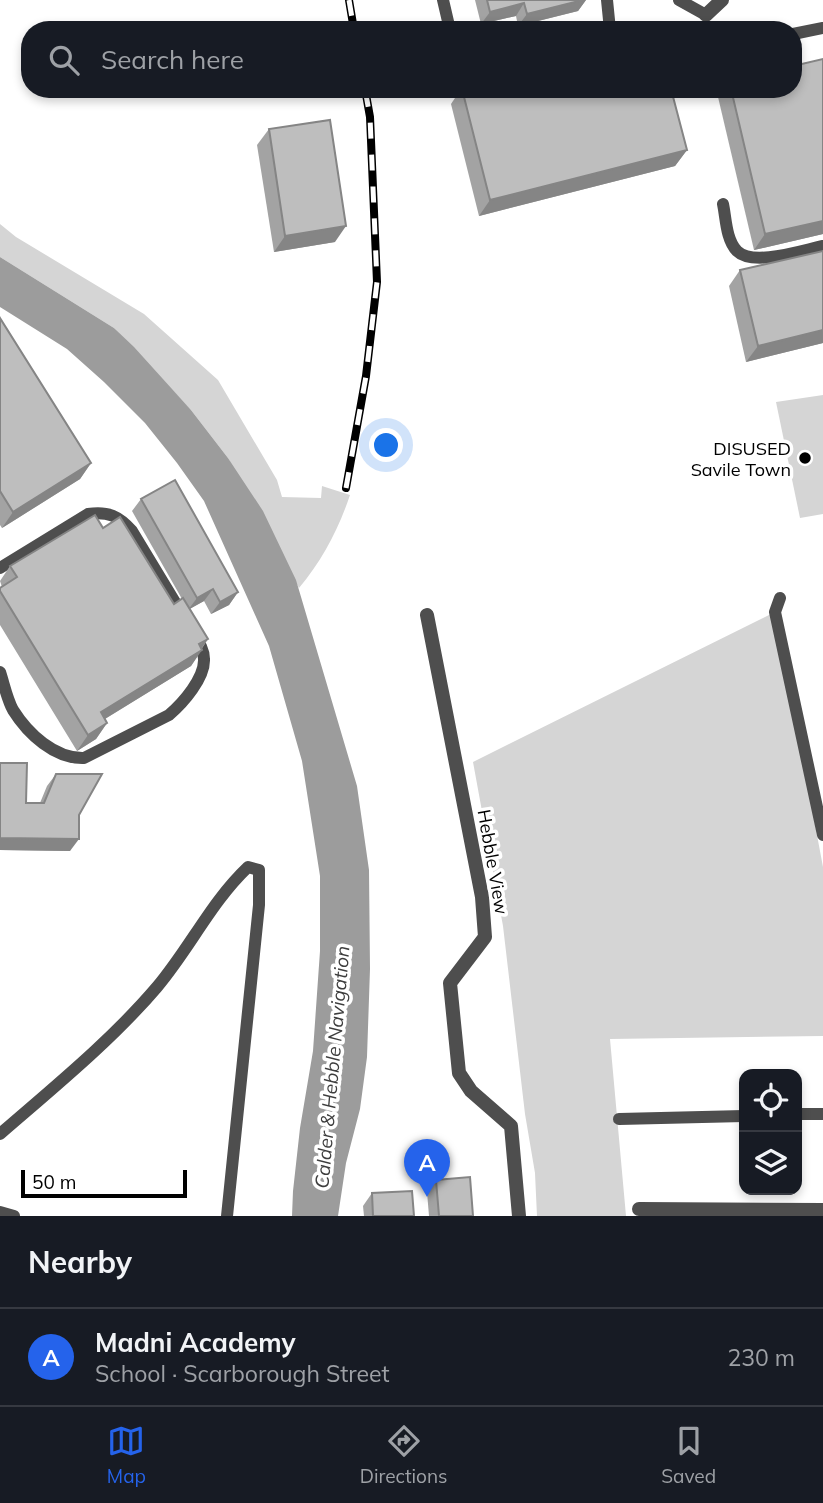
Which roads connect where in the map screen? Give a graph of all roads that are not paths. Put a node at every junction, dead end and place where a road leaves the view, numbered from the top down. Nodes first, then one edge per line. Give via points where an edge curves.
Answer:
1 (443, 0) edge
2 (607, 0) edge
3 (679, 0) edge
4 (722, 0) edge
5 (706, 15) joint
6 (448, 21) edge
7 (609, 21) edge
8 (823, 28) edge
9 (802, 32) edge
10 (723, 204) dead end
11 (823, 246) edge
12 (0, 568) edge
13 (780, 598) dead end
14 (427, 615) dead end
15 (0, 672) edge
16 (823, 835) edge
17 (802, 1114) edge
18 (823, 1114) edge
19 (739, 1116) edge
20 (620, 1119) dead end
21 (0, 1134) edge
22 (639, 1209) dead end
23 (823, 1210) edge
24 (0, 1212) edge
25 (14, 1216) edge
26 (228, 1216) edge
27 (519, 1216) edge

1 - 6 lane
2 - 7 lane
3 - 5 lane
4 - 5 street
8 - 9 lane
10 - 11 lane via 730,237 738,251 750,258
12 - 15 lane via 88,514 101,512 122,519 203,649 205,660 196,682 169,715 84,758 61,754 27,728 12,708
13 - 16 lane via 775,612
14 - 27 street, Hebble View via 482,897 485,937 450,984 459,1073 471,1091 511,1126
17 - 18 lane
19 - 20 lane
21 - 26 lane via 86,1058 157,986 230,884 248,867 259,870
22 - 23 street
24 - 25 lane

